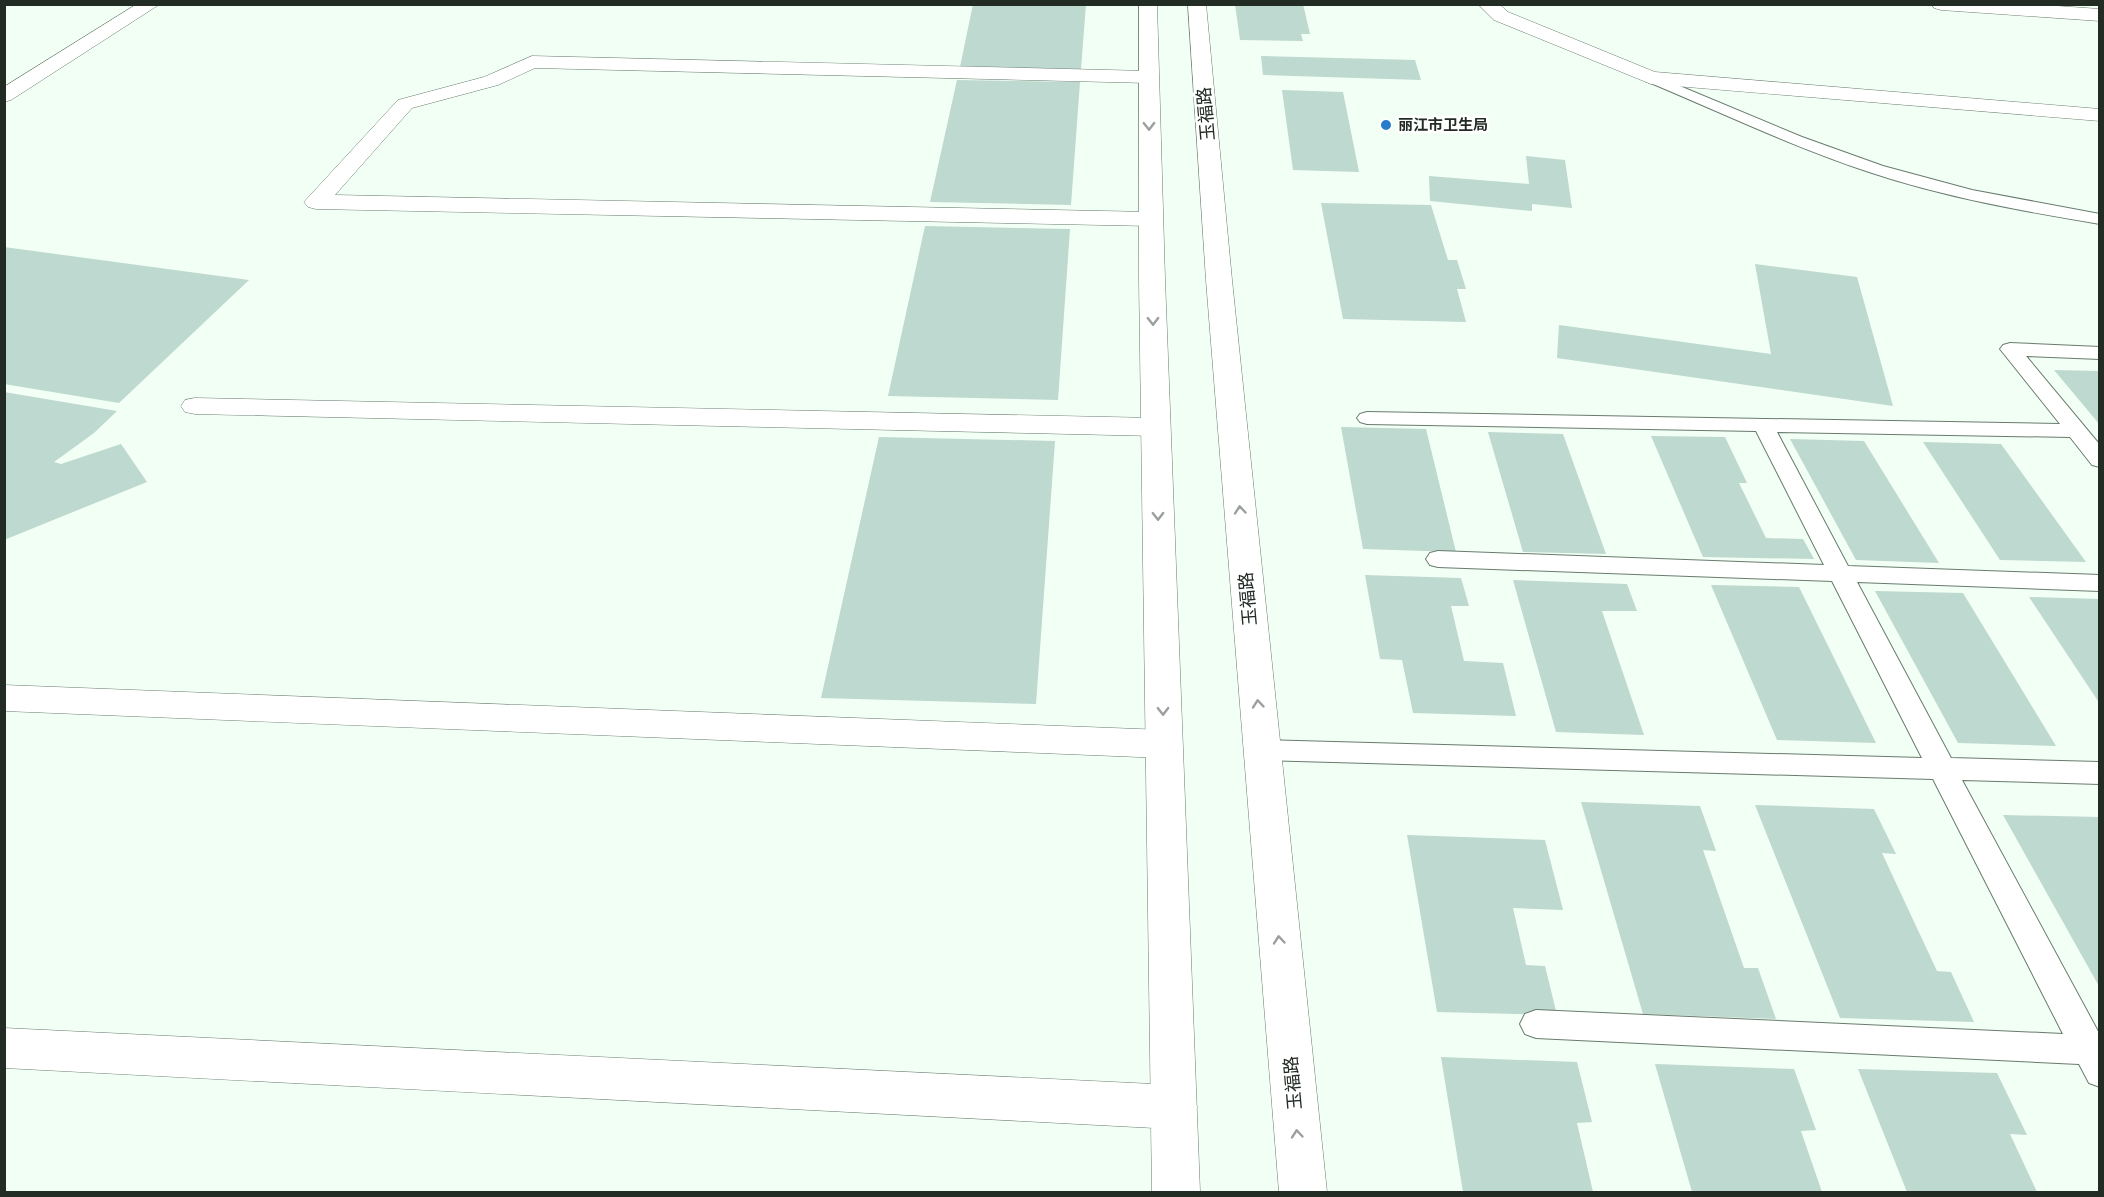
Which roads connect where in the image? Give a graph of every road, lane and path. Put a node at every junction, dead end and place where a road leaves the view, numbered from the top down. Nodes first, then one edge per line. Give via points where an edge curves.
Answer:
1 (151, 4) edge
2 (1148, 4) edge
3 (1197, 4) edge
4 (1487, 4) edge
5 (1941, 4) edge
6 (2100, 15) edge
7 (1149, 77) junction
8 (1651, 78) junction
9 (4, 96) edge
10 (2100, 114) edge
11 (1151, 219) junction
12 (2100, 219) edge
13 (2100, 353) edge
14 (195, 406) dead end
15 (1367, 418) dead end
16 (1763, 425) junction
17 (1156, 427) junction
18 (2076, 431) junction
19 (2100, 460) edge
20 (1438, 560) dead end
21 (1840, 574) junction
22 (2100, 583) edge
23 (4, 698) edge
24 (1164, 744) junction
25 (1262, 750) junction
26 (1942, 769) junction
27 (2100, 773) edge
28 (1536, 1024) dead end
29 (4, 1048) edge
30 (2096, 1057) edge
31 (1174, 1107) junction
32 (1176, 1192) edge
33 (1303, 1192) edge

1 - 9 street
2 - 7 street
25 -> 3 street, 玉福路
4 - 8 street via 1501,16
5 - 6 street
7 -> 11 street
7 - 11 street via 532,62 491,81 405,104 316,202
8 - 10 street
8 - 12 lane via 1882,171 2012,205
11 -> 17 street
13 - 18 lane via 2010,349
14 - 17 street
15 - 16 lane
16 - 18 lane
16 - 21 lane
17 -> 24 street
18 - 19 lane
20 - 21 lane
21 - 22 lane
21 - 26 lane
23 - 24 street
24 - 31 street
25 - 26 lane
33 -> 25 street, 玉福路
26 - 27 lane
26 - 30 lane
28 - 30 lane
29 - 31 street
31 - 32 street

